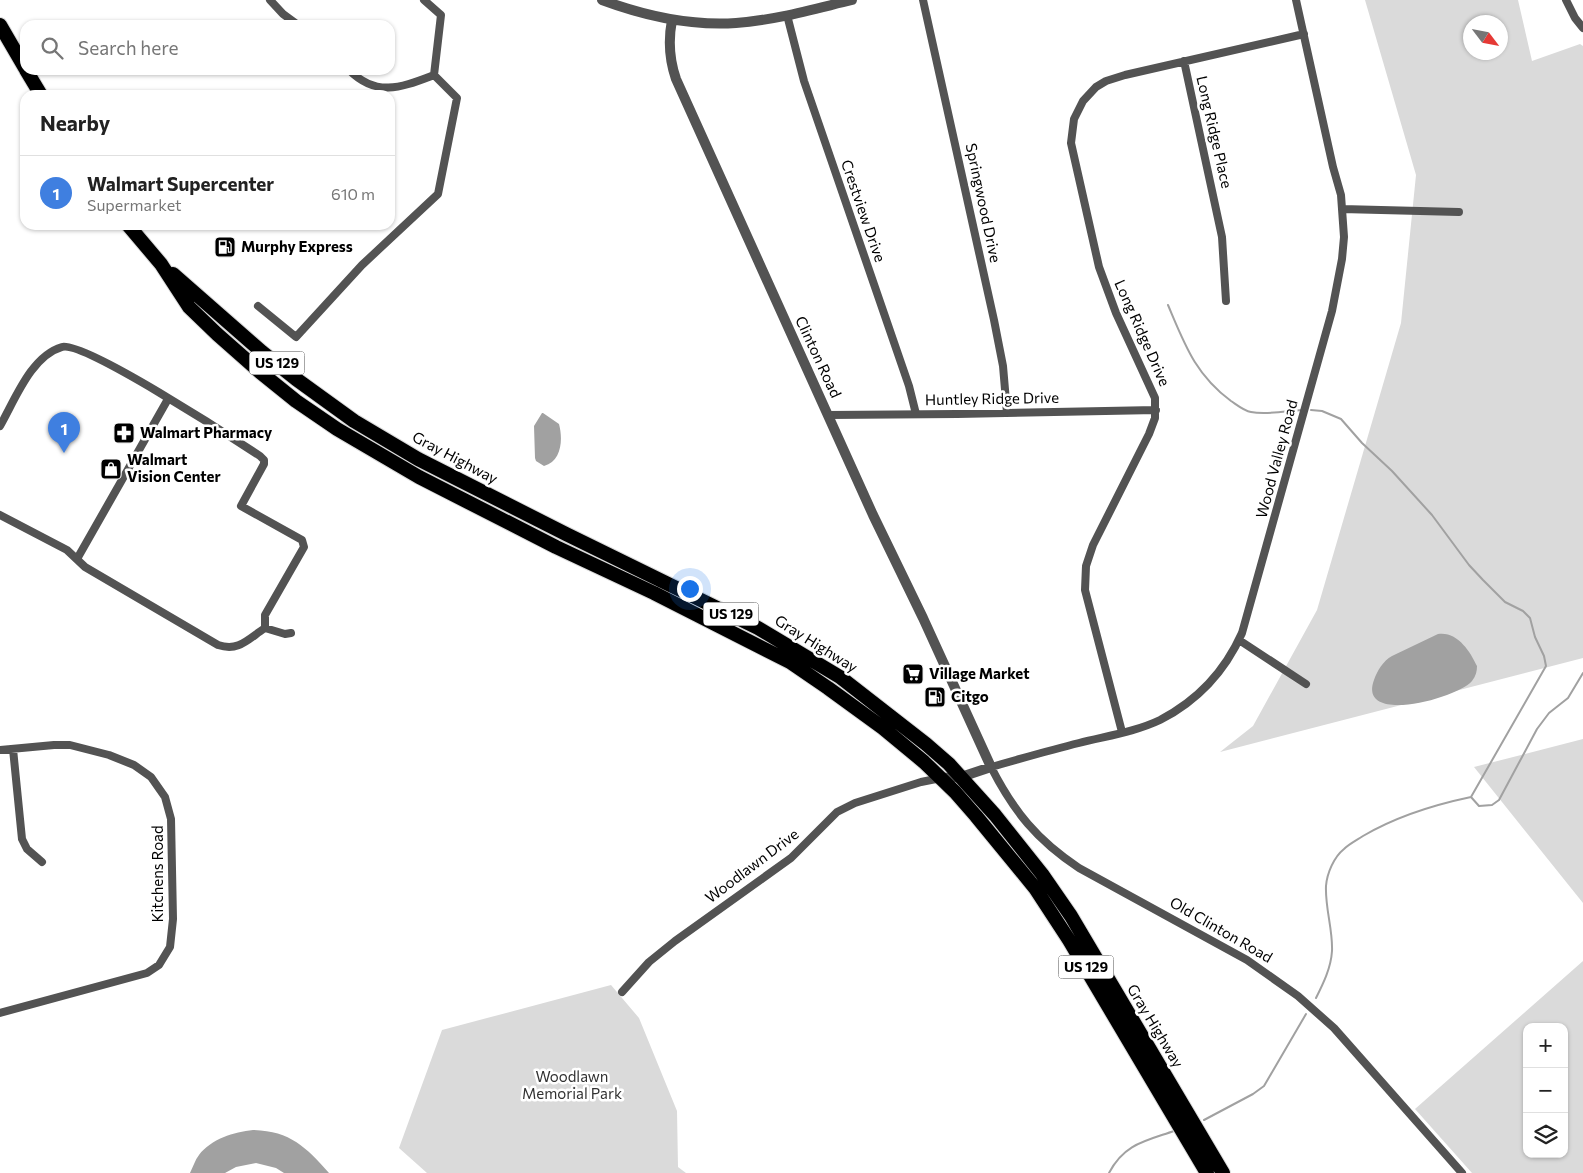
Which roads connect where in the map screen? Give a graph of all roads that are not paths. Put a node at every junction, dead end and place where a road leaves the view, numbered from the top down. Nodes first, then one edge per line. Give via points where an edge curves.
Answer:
1 (270, 0) edge
2 (424, 0) edge
3 (602, 0) edge
4 (852, 0) edge
5 (923, 0) edge
6 (1296, 0) edge
7 (1566, 0) edge
8 (786, 15) junction
9 (291, 20) edge
10 (672, 20) junction
11 (0, 25) edge
12 (1583, 28) edge
13 (1304, 34) junction
14 (20, 59) edge
15 (1184, 61) junction
16 (29, 75) edge
17 (355, 75) edge
18 (434, 75) junction
19 (38, 90) edge
20 (1342, 209) junction
21 (1459, 212) dead end
22 (132, 230) edge
23 (161, 264) junction
24 (1226, 300) dead end
25 (258, 306) dead end
26 (168, 399) junction
27 (1156, 410) junction
28 (1007, 413) junction
29 (916, 414) junction
30 (829, 415) junction
31 (0, 426) edge
32 (0, 515) edge
33 (77, 559) junction
34 (265, 628) junction
35 (291, 633) dead end
36 (1239, 640) junction
37 (1306, 684) dead end
38 (1122, 732) junction
39 (13, 749) junction
40 (0, 750) edge
41 (991, 767) junction
42 (961, 777) junction
43 (941, 778) junction
44 (42, 862) dead end
45 (622, 992) dead end
46 (0, 1012) edge
47 (1207, 1173) edge
48 (1223, 1173) edge
49 (1462, 1173) edge

1 - 9 street
2 - 18 street via 441,15
3 - 10 street
4 - 8 street
5 - 28 street, Springwood Drive via 994,320 1003,366
6 - 13 street, Wood Valley Road
7 - 12 street
8 - 10 street via 739,23
8 - 29 street, Crestview Drive via 804,80
10 - 30 street, Clinton Road via 670,53 676,79
11 - 14 highway
13 - 15 street, Long Ridge Place
13 - 20 street, Wood Valley Road
15 - 24 street, Long Ridge Place via 1222,237
15 - 27 street, Long Ridge Drive via 1125,75 1096,87 1083,101 1071,130 1071,143 1099,267 1116,313 1152,387
16 - 19 highway
17 - 18 street via 368,83 392,88
18 - 25 street via 457,98 438,194 362,265 296,337
20 - 21 street
20 - 36 street, Wood Valley Road via 1342,259 1332,311
22 - 23 highway, Gray Highway / US 129
23 - 42 highway, Gray Highway / US 129 via 262,352 354,422 566,534 758,628 840,677 926,744
23 - 43 highway, Gray Highway / US 129 via 190,307 296,401 445,490 790,662 883,728
26 - 31 street via 114,366 72,347 62,347 34,366
26 - 33 street
26 - 34 street via 264,460 241,506 304,544 265,615
27 - 28 street, Huntley Ridge Drive
27 - 38 street, Long Ridge Drive via 1150,434 1093,545 1086,566 1086,590
28 - 29 street, Huntley Ridge Drive
29 - 30 street, Huntley Ridge Drive
30 - 41 street, Clinton Road
32 - 33 street via 67,550
33 - 34 street via 85,567 218,645 234,647
34 - 35 street
36 - 37 street
36 - 38 street, Wood Valley Road via 1221,670 1186,705 1159,720
38 - 41 street, Wood Valley Road
39 - 40 street, Kitchens Road
39 - 44 street via 22,839 27,849
39 - 46 street, Kitchens Road via 70,745 110,755 134,765 151,777 165,796 172,819 173,919 170,947 159,964 147,973
41 - 42 street
41 - 49 street, Old Clinton Road via 1001,788 1026,823 1060,856 1240,956 1298,996 1334,1028
42 - 43 street
42 - 48 highway, Gray Highway / US 129 via 1029,858 1070,916
43 - 45 street, Woodlawn Drive via 855,803 838,812 791,858 649,962
43 - 47 highway, Gray Highway / US 129 via 1035,888

